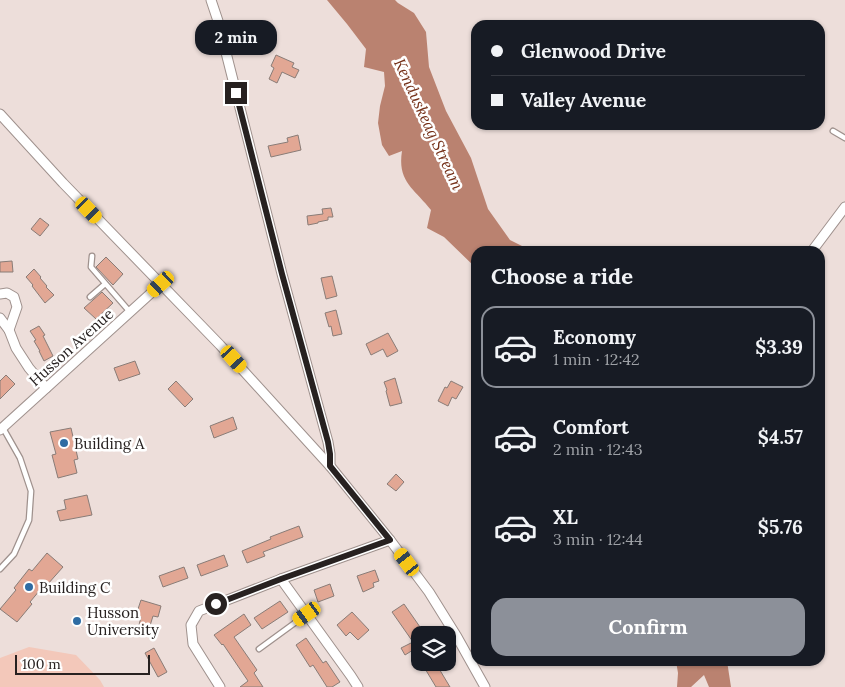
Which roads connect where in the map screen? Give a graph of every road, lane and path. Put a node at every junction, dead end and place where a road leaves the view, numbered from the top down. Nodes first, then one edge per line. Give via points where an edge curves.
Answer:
1 (211, 0) edge
2 (0, 114) edge
3 (833, 131) dead end
4 (845, 138) edge
5 (845, 207) edge
6 (816, 246) edge
7 (92, 256) dead end
8 (104, 284) junction
9 (161, 284) junction
10 (0, 294) edge
11 (90, 298) dead end
12 (130, 312) junction
13 (0, 318) edge
14 (9, 330) junction
15 (46, 388) junction
16 (2, 429) edge
17 (330, 466) junction
18 (390, 540) junction
19 (0, 569) edge
20 (281, 579) junction
21 (307, 614) junction
22 (258, 649) dead end
23 (471, 662) edge
24 (473, 666) edge
25 (220, 687) edge
26 (358, 687) edge
27 (485, 687) edge

1 - 17 street via 328,442
2 - 9 street
3 - 4 lane
5 - 6 street
7 - 8 lane via 91,267
8 - 11 lane
8 - 12 lane
9 - 12 street, Husson Avenue
9 - 17 street
10 - 14 street via 14,297 17,307
12 - 15 street, Husson Avenue
13 - 14 street
14 - 15 street via 28,368
15 - 16 street, Husson Avenue
16 - 19 lane via 20,458 32,491 29,520 14,554
17 - 18 street
18 - 20 street
18 - 23 street via 443,613
20 - 21 street
20 - 25 street via 199,611 191,625 193,644
21 - 22 lane
21 - 26 street
24 - 27 street

